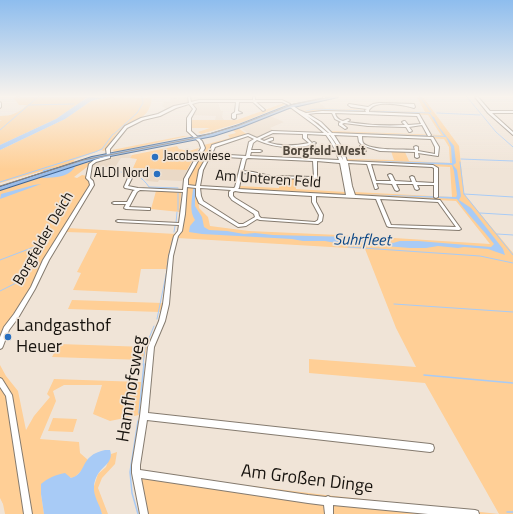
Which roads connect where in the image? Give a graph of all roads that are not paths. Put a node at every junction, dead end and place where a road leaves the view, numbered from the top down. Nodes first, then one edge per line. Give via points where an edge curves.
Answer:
1 (138, 121) edge
2 (189, 121) edge
3 (249, 121) edge
4 (314, 121) edge
5 (340, 121) edge
6 (347, 121) edge
7 (377, 121) dead end
8 (421, 121) edge
9 (499, 121) edge
10 (404, 122) dead end
11 (344, 123) junction
12 (392, 124) junction
13 (423, 125) junction
14 (408, 126) junction
15 (376, 127) junction
16 (345, 128) dead end
17 (394, 130) dead end
18 (410, 131) dead end
19 (305, 133) junction
20 (330, 134) junction
21 (513, 134) edge
22 (360, 135) junction
23 (431, 137) junction
24 (196, 138) junction
25 (256, 139) junction
26 (272, 139) dead end
27 (264, 142) junction
28 (291, 142) dead end
29 (312, 143) junction
30 (364, 145) junction
31 (378, 145) dead end
32 (278, 146) junction
33 (399, 146) dead end
34 (295, 147) junction
35 (416, 147) dead end
36 (381, 150) junction
37 (249, 151) junction
38 (260, 151) dead end
39 (364, 151) dead end
40 (400, 151) junction
41 (278, 152) dead end
42 (297, 152) dead end
43 (314, 152) dead end
44 (416, 152) junction
45 (109, 155) junction
46 (210, 155) junction
47 (437, 155) junction
48 (384, 156) dead end
49 (246, 157) junction
50 (417, 157) dead end
51 (90, 161) junction
52 (315, 161) junction
53 (344, 162) junction
54 (436, 162) dead end
55 (369, 163) junction
56 (241, 172) junction
57 (390, 175) dead end
58 (412, 177) dead end
59 (130, 178) dead end
60 (374, 182) junction
61 (394, 182) junction
62 (414, 183) junction
63 (436, 184) junction
64 (199, 187) junction
65 (185, 188) junction
66 (376, 188) dead end
67 (0, 189) edge
68 (139, 189) junction
69 (416, 189) dead end
70 (234, 190) junction
71 (397, 190) dead end
72 (314, 195) junction
73 (351, 196) junction
74 (378, 198) junction
75 (437, 199) junction
76 (114, 203) dead end
77 (129, 203) junction
78 (148, 209) dead end
79 (257, 217) junction
80 (118, 221) dead end
81 (181, 224) junction
82 (0, 346) edge
83 (0, 381) edge
84 (144, 416) junction
85 (430, 448) dead end
86 (136, 473) junction
87 (328, 500) junction
88 (28, 514) edge
89 (144, 514) edge
90 (329, 514) edge
91 (475, 514) edge

1 - 45 street via 126,127 108,149
2 - 24 street, Hamfhofsweg via 189,128
3 - 24 main road
4 - 20 street
5 - 11 street
6 - 11 street
7 - 15 street
8 - 13 street
9 - 21 street
10 - 14 street
11 - 15 street
11 - 16 street via 340,124
12 - 14 street
12 - 15 street
12 - 17 street
13 - 14 street
13 - 23 street
14 - 18 street
19 - 20 street
19 - 25 street via 272,132
19 - 29 street via 305,138
20 - 22 street
20 - 53 street via 341,149
22 - 23 street
22 - 30 street
23 - 47 street via 437,147
24 - 45 main road
24 - 65 street, Hamfhofsweg via 203,148 187,176
25 - 27 street
25 - 37 street via 251,142
25 - 46 street via 248,135 213,146
26 - 27 street
27 - 32 street
28 - 34 street
29 - 34 street
29 - 43 street
30 - 36 street
30 - 39 street
31 - 36 street
32 - 34 street
32 - 41 street
33 - 40 street
34 - 42 street
35 - 44 street
36 - 40 street
36 - 48 street
37 - 38 street
37 - 49 street
40 - 44 street
44 - 47 street
44 - 50 street
45 - 51 main road
46 - 49 street
46 - 64 street via 199,173
47 - 54 street
49 - 52 street
49 - 56 street
51 - 67 main road
51 - 82 street, Borgfelder Deich via 88,173 92,185 46,260 33,288 6,329
52 - 53 street
52 - 56 street via 316,178 270,177
53 - 55 street
53 - 73 street
55 - 60 street
55 - 63 street via 433,166 436,168
56 - 70 street via 237,188
57 - 61 street
58 - 62 street
59 - 68 street via 126,187
60 - 61 street
60 - 66 street
61 - 62 street
61 - 71 street
62 - 63 street
62 - 69 street
63 - 75 street
64 - 65 street, Am Unteren Feld
64 - 70 street, Am Unteren Feld
64 - 79 street via 199,200 238,226
65 - 68 street, Am Unteren Feld
65 - 81 street, Hamfhofsweg
68 - 77 street via 135,191
70 - 72 street, Am Unteren Feld
70 - 79 street via 231,198 253,211
72 - 73 street, Am Unteren Feld
72 - 79 street via 314,203 321,215 318,222 262,220
73 - 74 street, Am Unteren Feld
74 - 75 street, Am Unteren Feld
74 - 75 street via 389,226 459,229
76 - 77 street
77 - 78 street via 126,208
80 - 81 street
81 - 84 street, Hamfhofsweg via 172,253 163,316 151,347
83 - 88 street via 9,395
84 - 85 street
84 - 86 street, Hamfhofsweg
86 - 87 street, Am Großen Dinge
86 - 89 street, Hamfhofsweg
87 - 90 street
87 - 91 street, Am Großen Dinge

